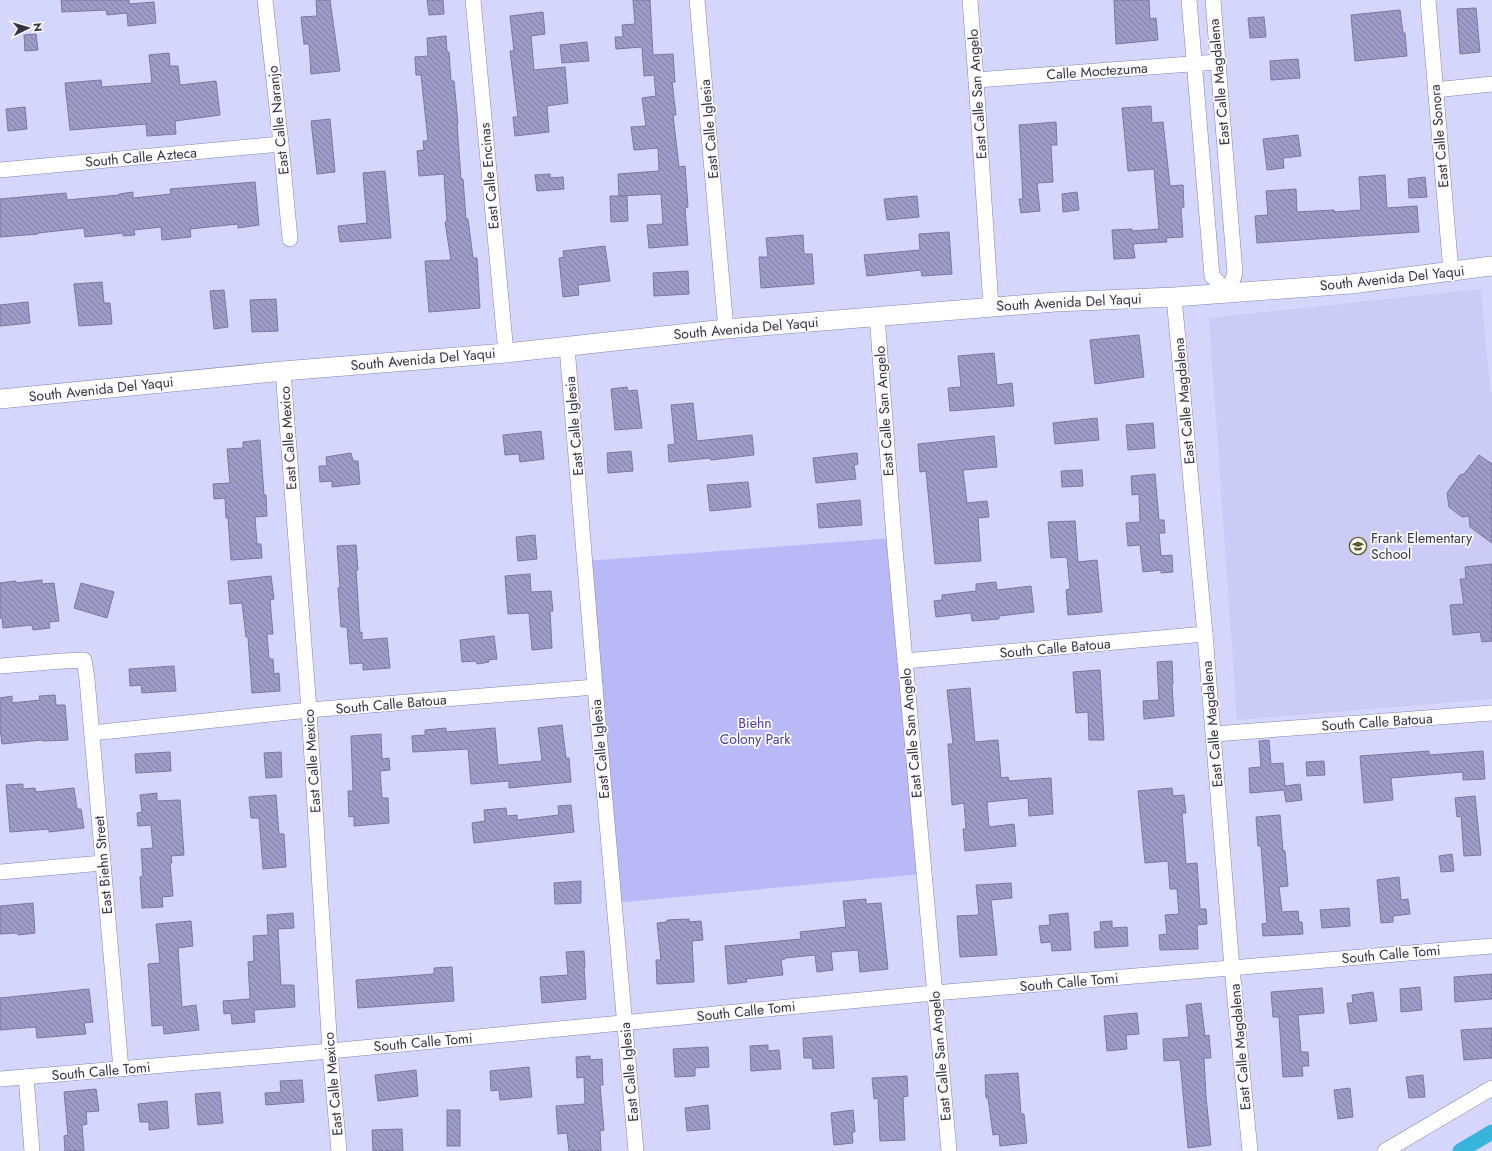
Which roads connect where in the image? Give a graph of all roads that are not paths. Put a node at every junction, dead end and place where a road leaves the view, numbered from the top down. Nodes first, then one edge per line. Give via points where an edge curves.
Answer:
1 (265, 0) edge
2 (473, 0) edge
3 (697, 0) edge
4 (970, 0) edge
5 (1189, 0) edge
6 (1212, 0) edge
7 (1428, 0) edge
8 (1218, 62) junction
9 (1194, 64) junction
10 (976, 80) junction
11 (1492, 84) edge
12 (1435, 90) junction
13 (282, 144) junction
14 (0, 170) edge
15 (290, 239) dead end
16 (1492, 266) edge
17 (1451, 272) junction
18 (1228, 293) junction
19 (1174, 297) junction
20 (991, 307) junction
21 (877, 316) junction
22 (726, 329) junction
23 (567, 346) junction
24 (506, 352) junction
25 (283, 371) junction
26 (0, 399) edge
27 (1205, 634) junction
28 (905, 661) junction
29 (0, 666) edge
30 (595, 687) junction
31 (308, 710) junction
32 (1492, 713) edge
33 (92, 733) junction
34 (1214, 734) junction
35 (103, 863) junction
36 (0, 872) edge
37 (1492, 946) edge
38 (1232, 968) junction
39 (934, 993) junction
40 (624, 1023) junction
41 (330, 1051) junction
42 (121, 1069) junction
43 (26, 1077) junction
44 (0, 1079) edge
45 (1492, 1088) edge
46 (32, 1151) edge
47 (339, 1151) edge
48 (636, 1151) edge
49 (949, 1151) edge
50 (1250, 1151) edge
51 (1384, 1151) edge

1 - 13 street, East Calle Naranjo
2 - 24 street, East Calle Encinas
3 - 22 street, East Calle Iglesia
4 - 10 street, East Calle San Angelo
5 - 9 street, East Calle Magdalena
6 - 8 street, East Calle Magdalena
7 - 12 street, East Calle Sonora
8 - 9 street, Calle Moctezuma
8 - 18 street, East Calle Magdalena via 1235,274
9 - 10 street, Calle Moctezuma
9 - 18 street, East Calle Magdalena via 1212,276
10 - 20 street, East Calle San Angelo
11 - 12 street
12 - 17 street, East Calle Sonora
13 - 14 street, South Calle Azteca
13 - 15 street, East Calle Naranjo
16 - 17 street, South Avenida Del Yaqui
17 - 18 street, South Avenida Del Yaqui via 1351,284
18 - 19 street, South Avenida Del Yaqui
19 - 20 street, South Avenida Del Yaqui via 1062,301
19 - 27 street, East Calle Magdalena
20 - 21 street, South Avenida Del Yaqui
21 - 22 street, South Avenida Del Yaqui
21 - 28 street, East Calle San Angelo
22 - 23 street, South Avenida Del Yaqui
23 - 24 street, South Avenida Del Yaqui
23 - 30 street, East Calle Iglesia
24 - 25 street, South Avenida Del Yaqui
25 - 26 street, South Avenida Del Yaqui
25 - 31 street, East Calle Mexico
27 - 28 street, South Calle Batoua
27 - 34 street, East Calle Magdalena
28 - 39 street, East Calle San Angelo
29 - 33 street, East Biehn Street via 84,660
30 - 31 street, South Calle Batoua
30 - 40 street, East Calle Iglesia
31 - 33 street, South Calle Batoua
31 - 41 street, East Calle Mexico
32 - 34 street, South Calle Batoua
33 - 35 street, East Biehn Street
34 - 38 street, East Calle Magdalena
35 - 36 street
35 - 42 street, East Biehn Street
37 - 38 street, South Calle Tomi
38 - 39 street, South Calle Tomi
38 - 50 street, East Calle Magdalena
39 - 40 street, South Calle Tomi
39 - 49 street, East Calle San Angelo
40 - 41 street, South Calle Tomi
40 - 48 street, East Calle Iglesia
41 - 42 street, South Calle Tomi
41 - 47 street, East Calle Mexico
42 - 43 street, South Calle Tomi
43 - 44 street, South Calle Tomi
43 - 46 street
45 - 51 street

